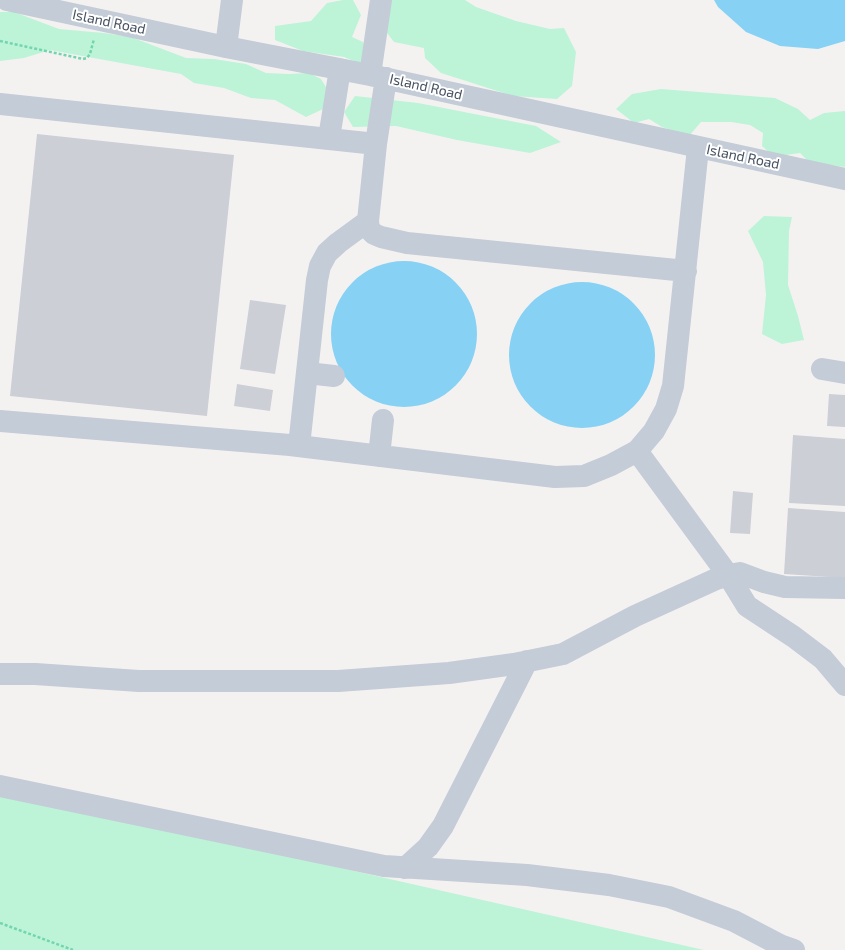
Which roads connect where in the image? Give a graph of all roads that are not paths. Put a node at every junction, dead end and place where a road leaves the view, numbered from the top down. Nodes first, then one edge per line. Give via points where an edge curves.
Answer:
1 (7, 0) edge
2 (232, 0) edge
3 (381, 0) edge
4 (37, 3) edge
5 (226, 47) junction
6 (340, 69) junction
7 (378, 76) junction
8 (0, 104) edge
9 (329, 138) junction
10 (376, 144) junction
11 (698, 148) junction
12 (845, 179) edge
13 (368, 221) junction
14 (686, 271) junction
15 (822, 369) dead end
16 (307, 373) junction
17 (845, 373) edge
18 (334, 376) dead end
19 (383, 420) dead end
20 (0, 421) edge
21 (299, 446) junction
22 (637, 451) junction
23 (379, 456) junction
24 (728, 575) junction
25 (845, 588) edge
26 (527, 661) junction
27 (0, 674) edge
28 (845, 685) edge
29 (0, 786) edge
30 (405, 868) junction
31 (794, 950) edge

1 - 4 street, Island Road
2 - 5 street
3 - 7 street
4 - 5 street, Island Road
5 - 6 street, Island Road
6 - 7 street, Island Road
6 - 9 street
7 - 10 street
7 - 11 street, Island Road
8 - 9 street
9 - 10 street
10 - 13 street
11 - 12 street, Island Road
11 - 14 street
13 - 14 street via 369,229 374,234 407,243
13 - 16 street via 338,243 320,266
14 - 22 street via 673,386 666,409 654,431
15 - 17 street
16 - 18 street
16 - 21 street
19 - 23 street
20 - 21 street
21 - 23 street
22 - 23 street via 584,476 555,477
22 - 24 street
24 - 25 street via 740,573 785,587
24 - 26 street via 635,616 563,654
24 - 28 street via 747,606 823,659
26 - 27 street via 449,673 338,681 138,681
26 - 30 street via 443,826 428,846
29 - 30 street via 384,866
30 - 31 street via 527,875 609,885 669,897 734,921

